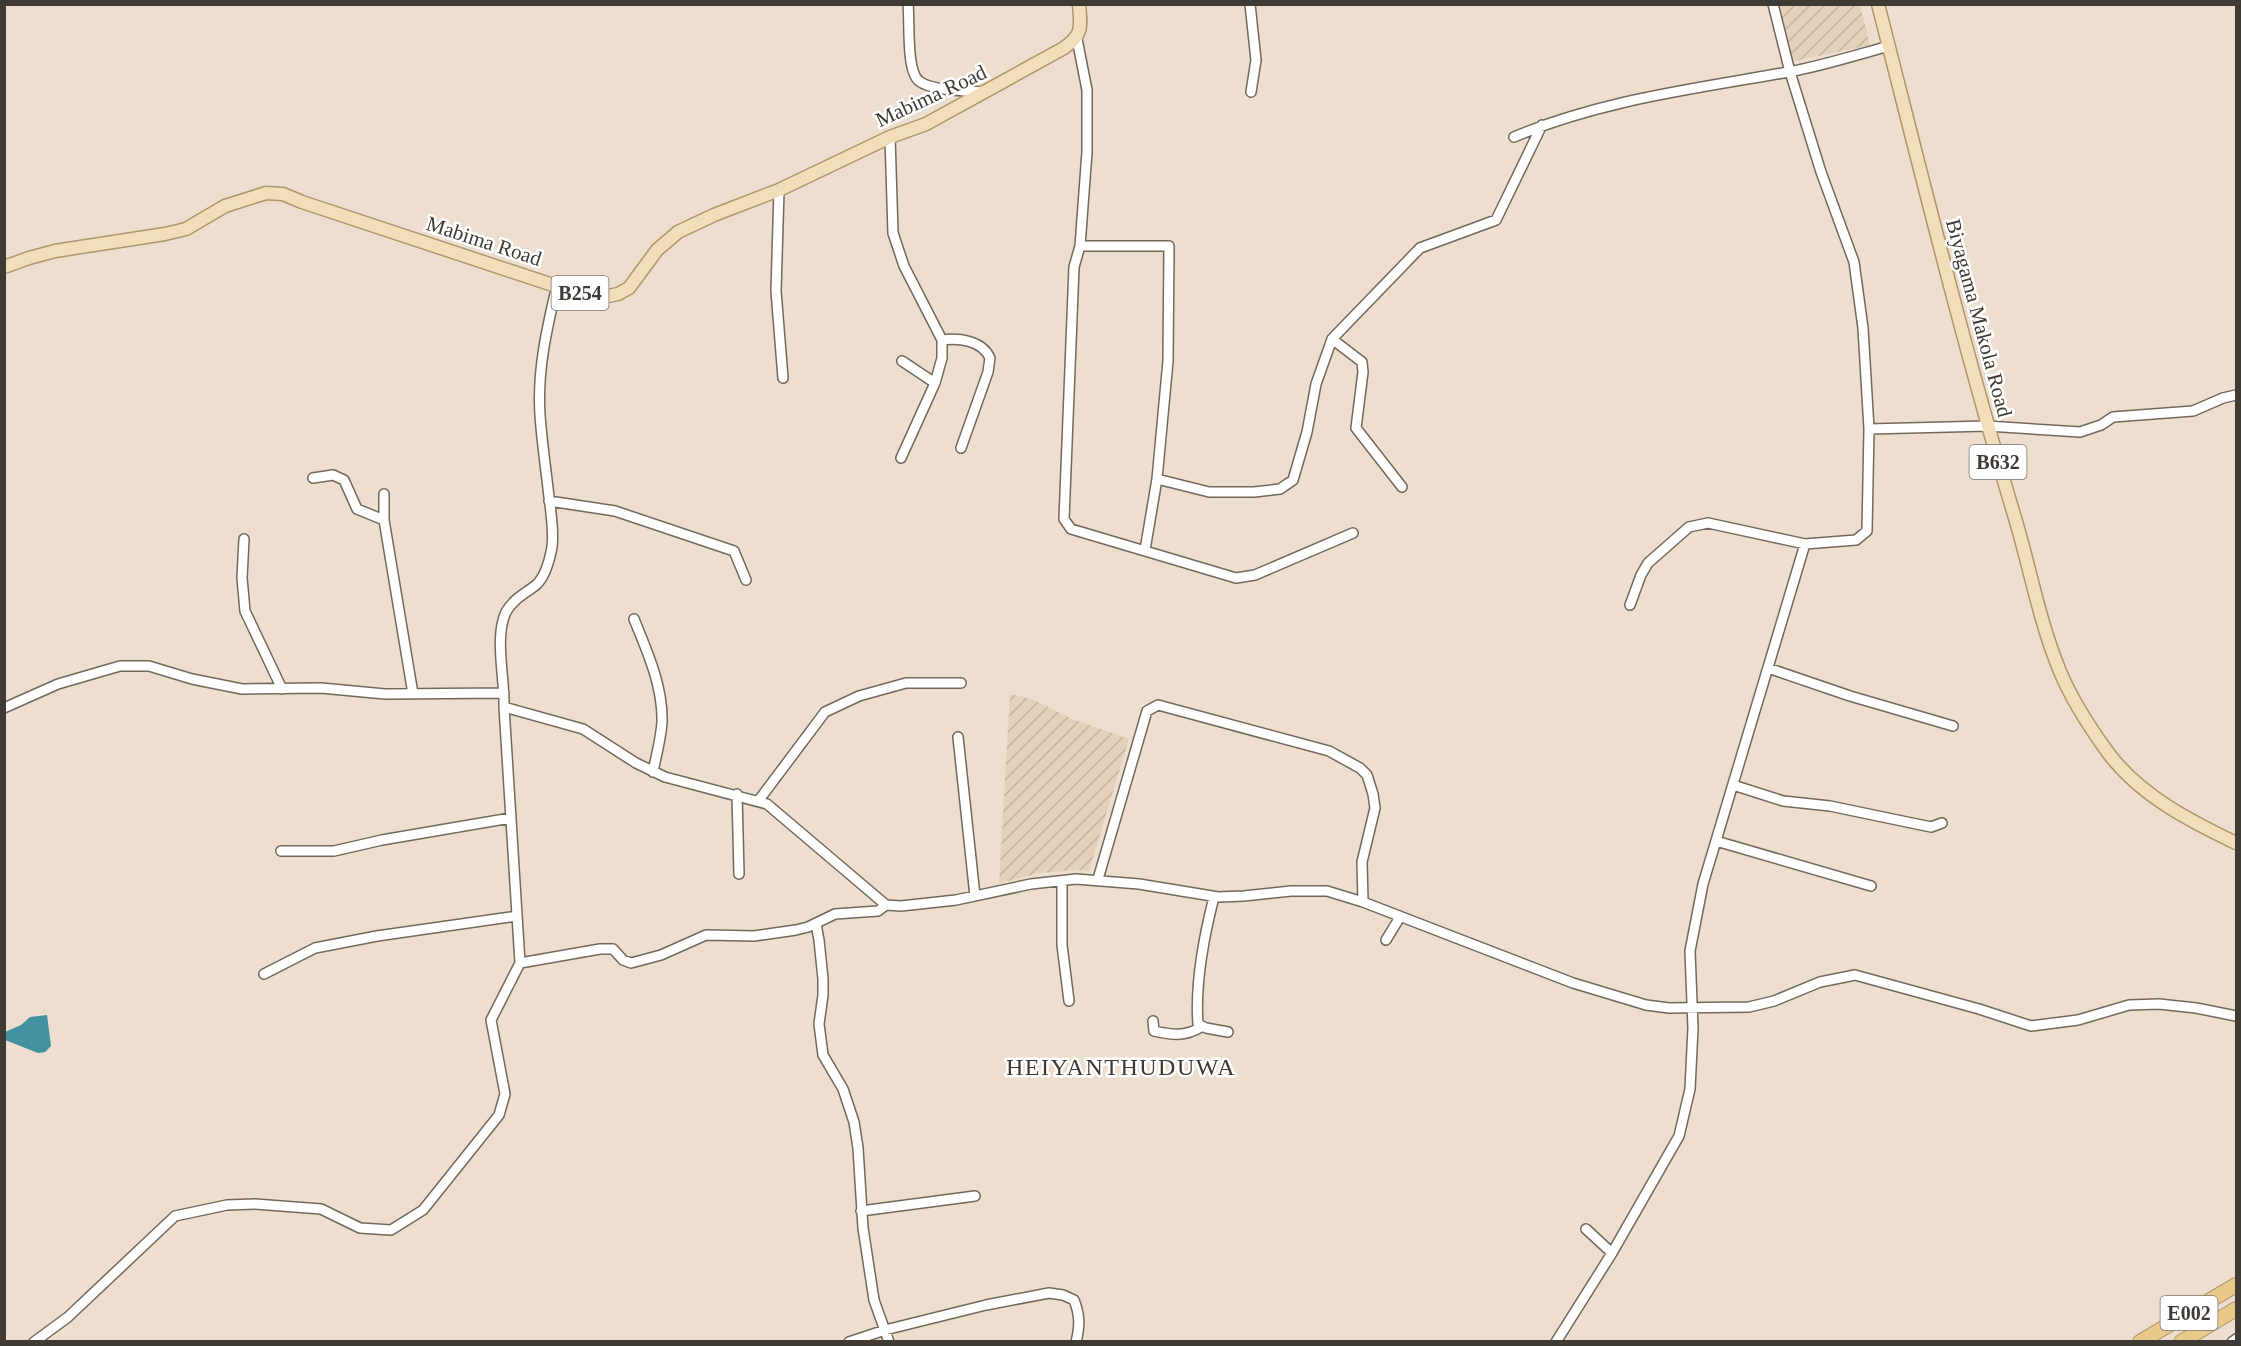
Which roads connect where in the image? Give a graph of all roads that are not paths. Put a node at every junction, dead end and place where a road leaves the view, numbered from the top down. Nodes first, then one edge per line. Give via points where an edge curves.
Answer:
1 (908, 4) edge
2 (1079, 4) edge
3 (1250, 4) edge
4 (1773, 4) edge
5 (1878, 4) edge
6 (1077, 39) junction
7 (1889, 46) junction
8 (1791, 72) junction
9 (1251, 92) dead end
10 (985, 93) junction
11 (1542, 125) junction
12 (890, 137) junction
13 (1514, 138) dead end
14 (779, 190) junction
15 (1080, 246) junction
16 (4, 267) edge
17 (557, 285) junction
18 (1332, 339) junction
19 (942, 340) junction
20 (902, 361) dead end
21 (783, 378) dead end
22 (935, 383) junction
23 (2236, 395) edge
24 (1987, 426) junction
25 (1869, 429) junction
26 (961, 448) dead end
27 (901, 458) dead end
28 (313, 478) dead end
29 (1157, 479) junction
30 (1402, 487) dead end
31 (384, 494) dead end
32 (549, 501) junction
33 (384, 520) junction
34 (1353, 533) dead end
35 (244, 539) dead end
36 (1805, 544) junction
37 (1145, 550) junction
38 (746, 580) dead end
39 (1630, 605) dead end
40 (634, 619) dead end
41 (1768, 668) junction
42 (961, 683) dead end
43 (282, 688) junction
44 (504, 693) junction
45 (413, 694) junction
46 (504, 707) junction
47 (4, 708) edge
48 (1953, 726) dead end
49 (958, 737) dead end
50 (653, 772) junction
51 (1733, 785) junction
52 (737, 794) junction
53 (759, 800) junction
54 (511, 818) junction
55 (1942, 823) dead end
56 (1716, 841) junction
57 (2236, 843) edge
58 (281, 851) dead end
59 (739, 874) dead end
60 (1098, 879) junction
61 (1062, 881) junction
62 (1871, 886) dead end
63 (975, 896) junction
64 (1214, 897) junction
65 (1363, 902) junction
66 (886, 905) junction
67 (517, 916) junction
68 (1400, 917) junction
69 (816, 924) junction
70 (1386, 940) dead end
71 (520, 963) junction
72 (264, 974) dead end
73 (1069, 1001) dead end
74 (1691, 1008) junction
75 (2236, 1016) edge
76 (1153, 1021) dead end
77 (1201, 1027) junction
78 (1228, 1032) dead end
79 (975, 1196) dead end
80 (861, 1211) junction
81 (1586, 1229) dead end
82 (1612, 1254) junction
83 (2236, 1285) edge
84 (2236, 1309) edge
85 (885, 1330) junction
86 (2236, 1339) edge
87 (34, 1341) edge
88 (849, 1341) edge
89 (889, 1341) edge
90 (1076, 1341) edge
91 (1556, 1341) edge
92 (2140, 1341) edge
93 (2181, 1341) edge
94 (2232, 1341) edge

1 - 10 street via 912,72 919,82
2 - 6 main road
3 - 9 street via 1256,60
4 - 8 street
5 - 7 main road, Biyagama Makola Road / B632
6 - 10 main road, Mabima Road / B254
6 - 15 street via 1087,90
7 - 8 street
7 - 24 main road, Biyagama Makola Road / B632
8 - 11 street via 1683,89
8 - 25 street via 1854,262 1863,328
10 - 12 main road, Mabima Road / B254 via 926,124
11 - 13 street
11 - 18 street via 1496,220 1420,248
12 - 14 main road, Mabima Road / B254
12 - 19 street via 893,233 904,266
14 - 17 main road, Mabima Road / B254 via 678,232 657,249 629,288 618,294 586,296
14 - 21 street via 776,291
15 - 29 street via 1169,246 1168,361
15 - 37 street via 1074,267 1064,519 1071,529
16 - 17 main road, Mabima Road / B254 via 55,251 186,229 225,206 266,193 283,194
17 - 32 street via 539,383
18 - 29 street via 1316,384 1293,480 1280,489 1209,492
18 - 30 street via 1362,362 1356,428
19 - 22 street
19 - 26 street via 964,340 983,348 990,358
20 - 22 street
22 - 27 street
23 - 24 street via 2193,411 2114,417 2080,432
24 - 25 street
24 - 57 main road, Biyagama Makola Road / B632 via 2043,626 2082,713 2111,757 2140,786 2175,811
25 - 36 street via 1864,535 1856,540
28 - 33 street via 333,475 344,480 357,509
29 - 37 street
31 - 33 street
32 - 38 street via 615,511 734,551
32 - 44 street via 552,546 544,573 538,583 516,599 503,623
33 - 45 street
34 - 37 street via 1255,575 1236,578
35 - 43 street via 245,612
36 - 39 street via 1708,523 1689,527 1648,563
36 - 41 street
40 - 50 street via 661,705 661,731
41 - 48 street
41 - 51 street
42 - 53 street via 906,683 859,696 825,712
43 - 45 street
43 - 47 street via 242,689 149,666 120,666 58,684
44 - 45 street
44 - 46 street
46 - 50 street via 583,729
46 - 54 street
49 - 63 street
50 - 52 street
51 - 55 street via 1783,801 1830,806 1923,826
51 - 56 street
52 - 53 street
52 - 59 street
53 - 66 street
54 - 58 street via 334,851
54 - 67 street
56 - 62 street
56 - 74 street via 1690,951
60 - 61 street
60 - 64 street
60 - 65 street via 1147,711 1158,705 1329,750 1360,768 1367,775 1375,808 1362,862
61 - 63 street
61 - 73 street via 1062,945
63 - 66 street
64 - 65 street via 1310,890
64 - 77 street via 1199,992
65 - 68 street
66 - 69 street via 878,911 835,914
67 - 71 street
67 - 72 street via 315,948
68 - 70 street
68 - 74 street via 1626,1001
69 - 71 street via 754,936 706,936 631,963 622,960 613,949
69 - 80 street via 823,979 819,1024 823,1055 843,1089 854,1122
71 - 87 street via 491,1020 505,1094 499,1115 423,1210 391,1230 360,1228 321,1209 255,1204 227,1205 175,1216 68,1317
74 - 75 street via 1749,1007 1820,982 1855,975 2031,1026 2078,1020 2129,1005 2196,1008
74 - 82 street via 1690,1089 1679,1136
76 - 77 street via 1154,1031 1161,1032 1189,1035
77 - 78 street
79 - 80 street
80 - 85 street via 874,1300
81 - 82 street
82 - 91 street
83 - 92 highway, E002
84 - 93 highway, E002
85 - 88 street
85 - 89 street
85 - 90 street via 1049,1293 1074,1300 1079,1311
86 - 94 street

